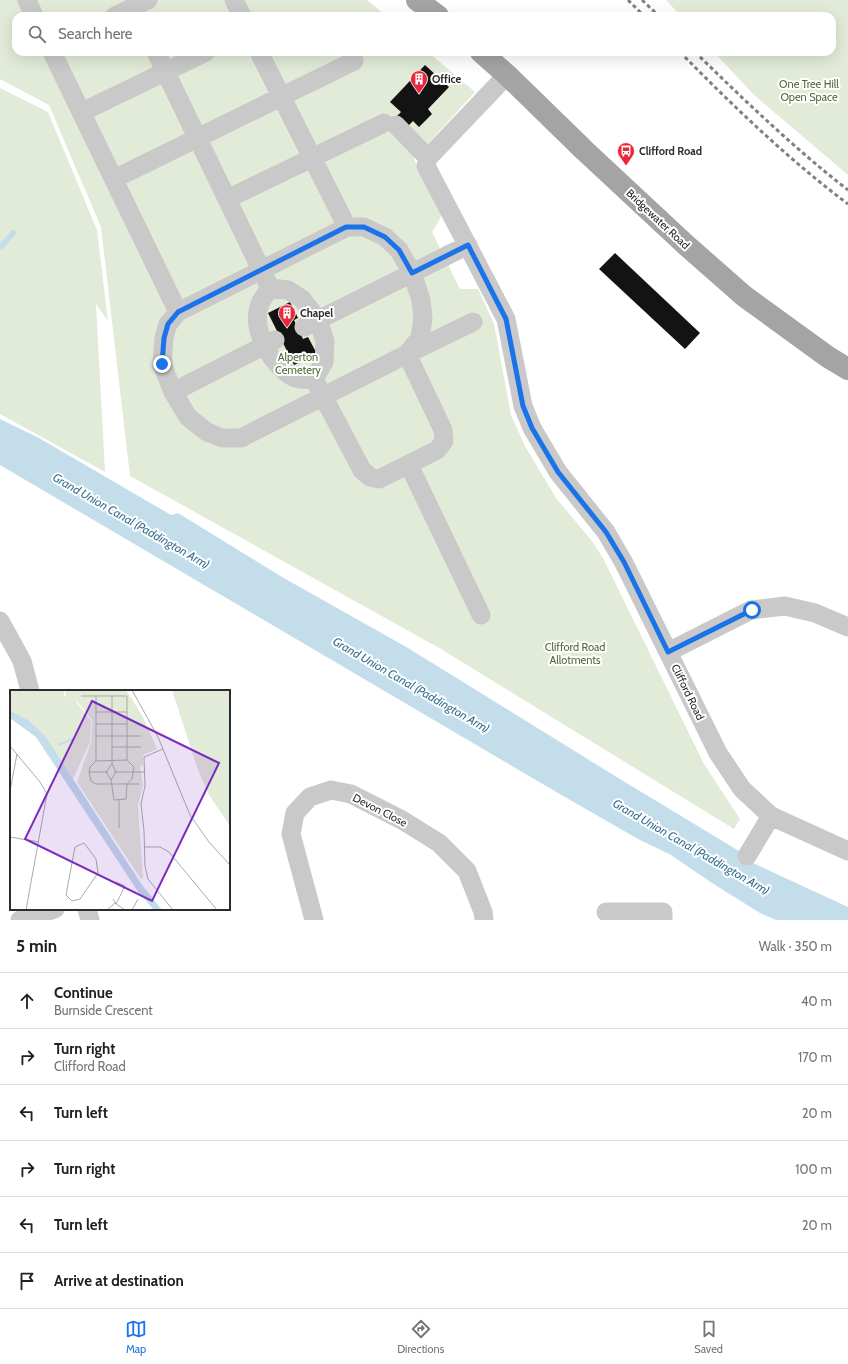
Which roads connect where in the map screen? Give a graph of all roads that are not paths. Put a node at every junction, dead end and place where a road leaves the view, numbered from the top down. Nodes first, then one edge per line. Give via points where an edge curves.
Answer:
1 (26, 0) edge
2 (234, 0) edge
3 (417, 0) edge
4 (138, 6) edge
5 (32, 12) edge
6 (124, 12) edge
7 (240, 12) edge
8 (433, 12) edge
9 (54, 56) edge
10 (158, 56) edge
11 (198, 56) edge
12 (261, 56) edge
13 (486, 56) edge
14 (354, 61) dead end
15 (166, 71) junction
16 (507, 75) junction
17 (281, 96) junction
18 (82, 112) junction
19 (197, 138) junction
20 (312, 158) junction
21 (428, 158) junction
22 (114, 179) junction
23 (227, 199) junction
24 (346, 227) junction
25 (468, 245) junction
26 (262, 270) junction
27 (412, 273) junction
28 (270, 288) junction
29 (178, 312) junction
30 (473, 322) dead end
31 (311, 323) junction
32 (270, 343) junction
33 (407, 354) junction
34 (848, 370) edge
35 (314, 379) junction
36 (173, 392) junction
37 (323, 397) junction
38 (409, 465) junction
39 (481, 615) dead end
40 (0, 621) edge
41 (848, 627) edge
42 (668, 652) junction
43 (30, 690) edge
44 (771, 816) junction
45 (848, 851) edge
46 (747, 856) dead end
47 (52, 910) edge
48 (87, 910) edge
49 (606, 912) dead end
50 (20, 920) edge
51 (90, 920) edge
52 (314, 920) edge
53 (484, 920) edge
54 (663, 920) edge

1 - 5 street
2 - 7 street
3 - 8 main road
4 - 6 street
9 - 18 street
10 - 15 street
11 - 15 street
12 - 17 street
13 - 16 main road, Bridgewater Road
14 - 17 street
15 - 18 street
15 - 19 street
16 - 21 street
16 - 34 main road, Bridgewater Road via 618,182 744,296
17 - 19 street
17 - 20 street
18 - 22 street
19 - 22 street
19 - 23 street
20 - 21 street via 390,124
20 - 23 street
20 - 24 street
21 - 25 street, Clifford Road via 426,166
22 - 29 street
23 - 26 street
24 - 26 street
24 - 27 street via 364,227 385,237 399,250
25 - 27 street
25 - 42 street, Clifford Road via 506,319 523,406 532,428 558,472 606,532 624,562
26 - 28 street
26 - 29 street
27 - 31 street
27 - 33 street via 421,300 423,318 420,338
28 - 31 street via 288,290 302,299
28 - 32 street via 260,304 257,321
29 - 36 street via 168,324 162,364
30 - 33 street
31 - 35 street via 325,341 324,362
32 - 35 street via 277,365 296,378
32 - 36 street
33 - 37 street
33 - 38 street via 443,430 444,441 437,450
35 - 37 street
36 - 37 street via 188,416 206,432 222,438 241,438
37 - 38 street via 362,470 370,477 379,479
38 - 39 street
40 - 43 street via 22,661
41 - 42 street via 815,613 785,606 752,610
42 - 44 street, Clifford Road via 718,753 742,789
44 - 45 street, Clifford Road
44 - 46 street
47 - 50 street
48 - 51 street
49 - 54 street via 663,912
52 - 53 street, Devon Close via 291,834 295,813 310,797 331,790 351,794 402,820 439,843 467,871

